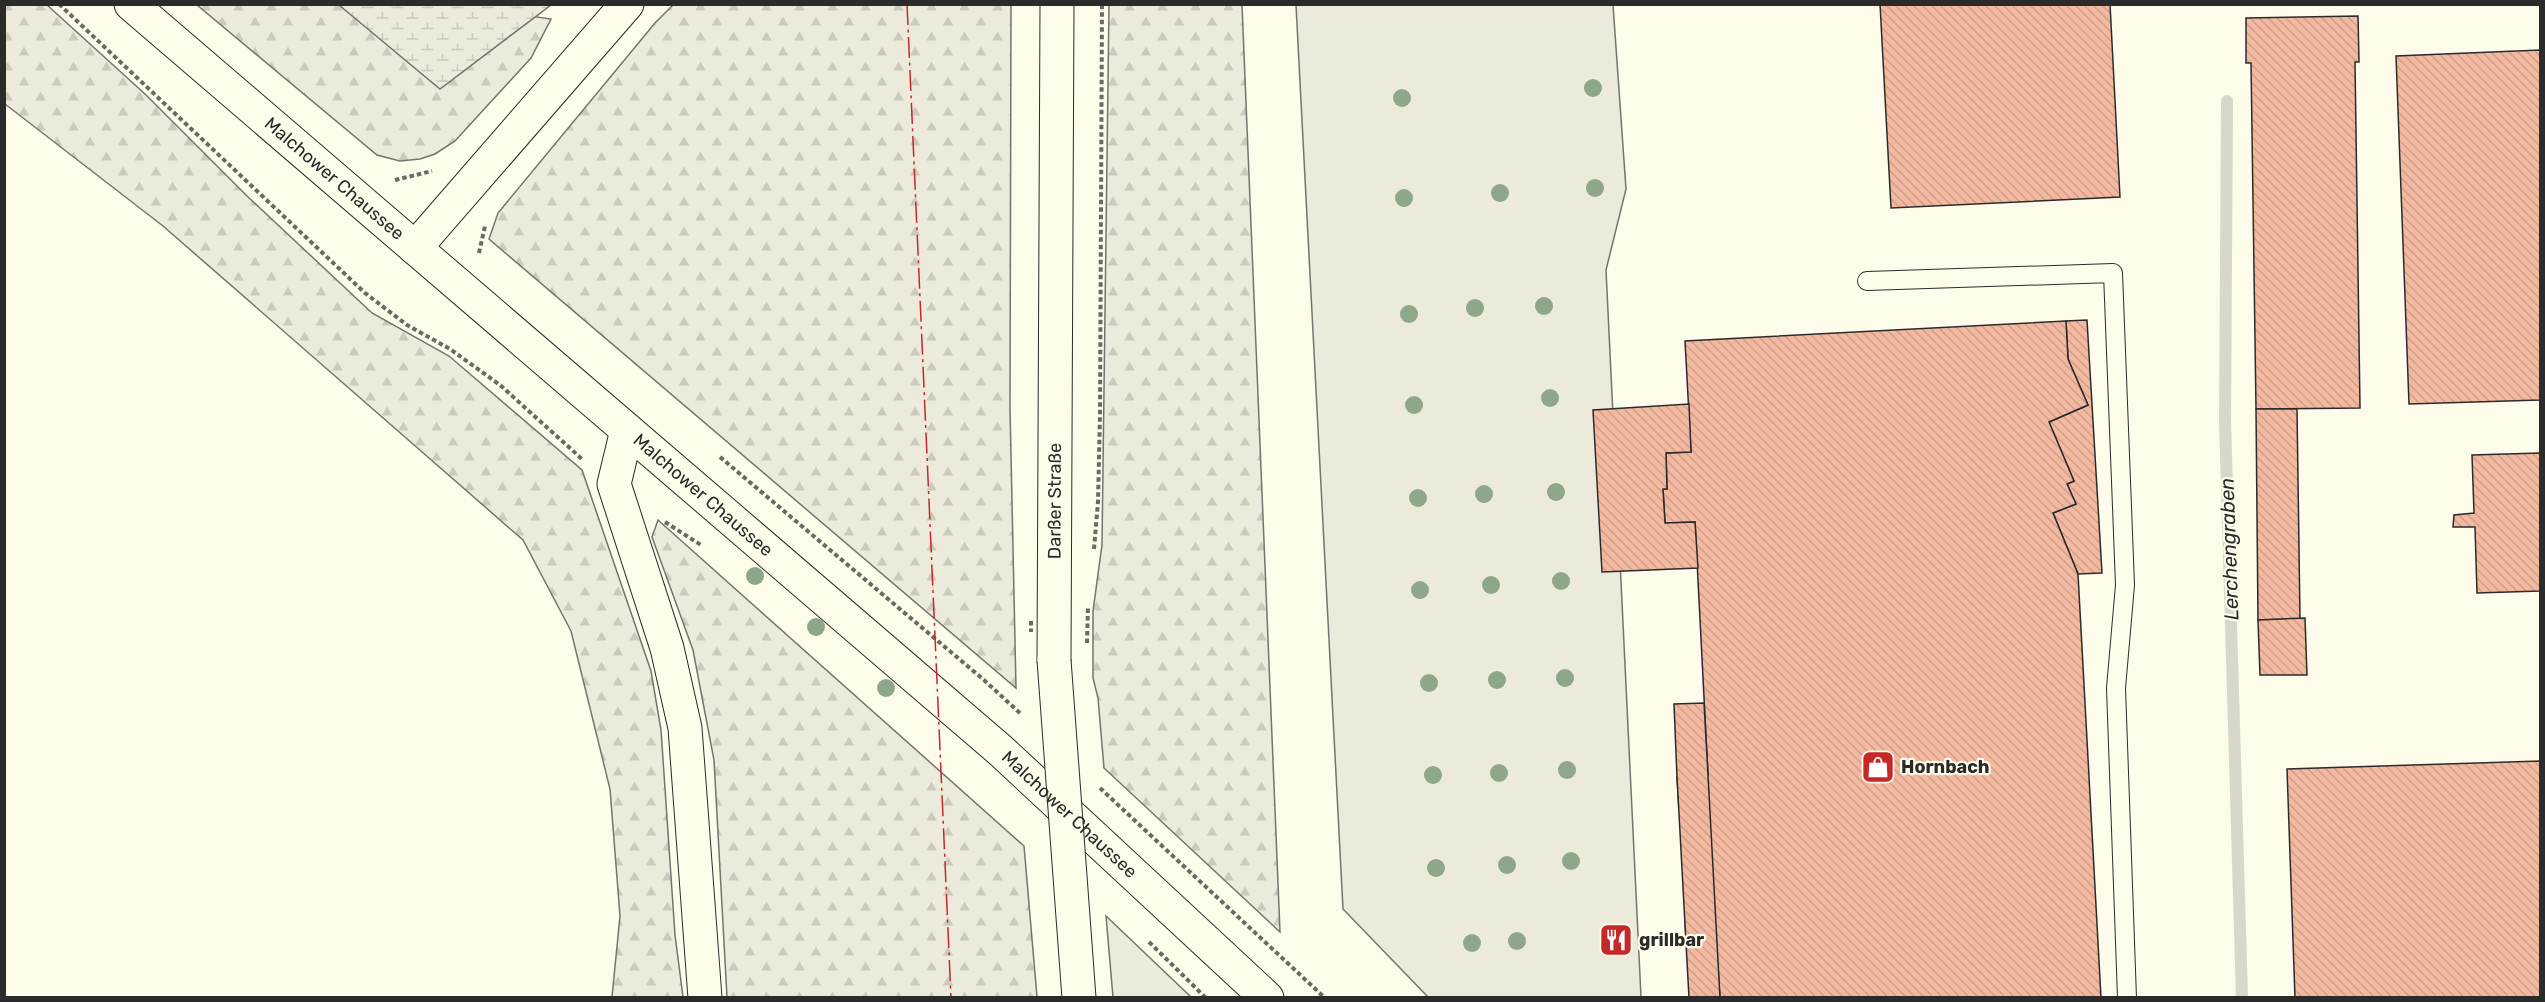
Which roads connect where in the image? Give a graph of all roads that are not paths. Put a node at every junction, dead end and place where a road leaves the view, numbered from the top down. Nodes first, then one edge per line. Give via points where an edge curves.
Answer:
1 (131, 4) edge
2 (627, 4) edge
3 (1057, 4) edge
4 (415, 248) junction
5 (1868, 281) dead end
6 (627, 430) junction
7 (705, 998) edge
8 (1079, 998) edge
9 (1267, 998) edge
10 (2127, 998) edge

1 - 4 main road, Malchower Chaussee
2 - 4 main road
3 - 8 main road, Darßer Straße, bridge via 1054,660
4 - 6 main road, Malchower Chaussee
5 - 10 lane via 2113,273 2125,585 2116,688
6 - 7 main road via 614,484 668,648 684,728
6 - 9 main road, Malchower Chaussee via 1000,750

